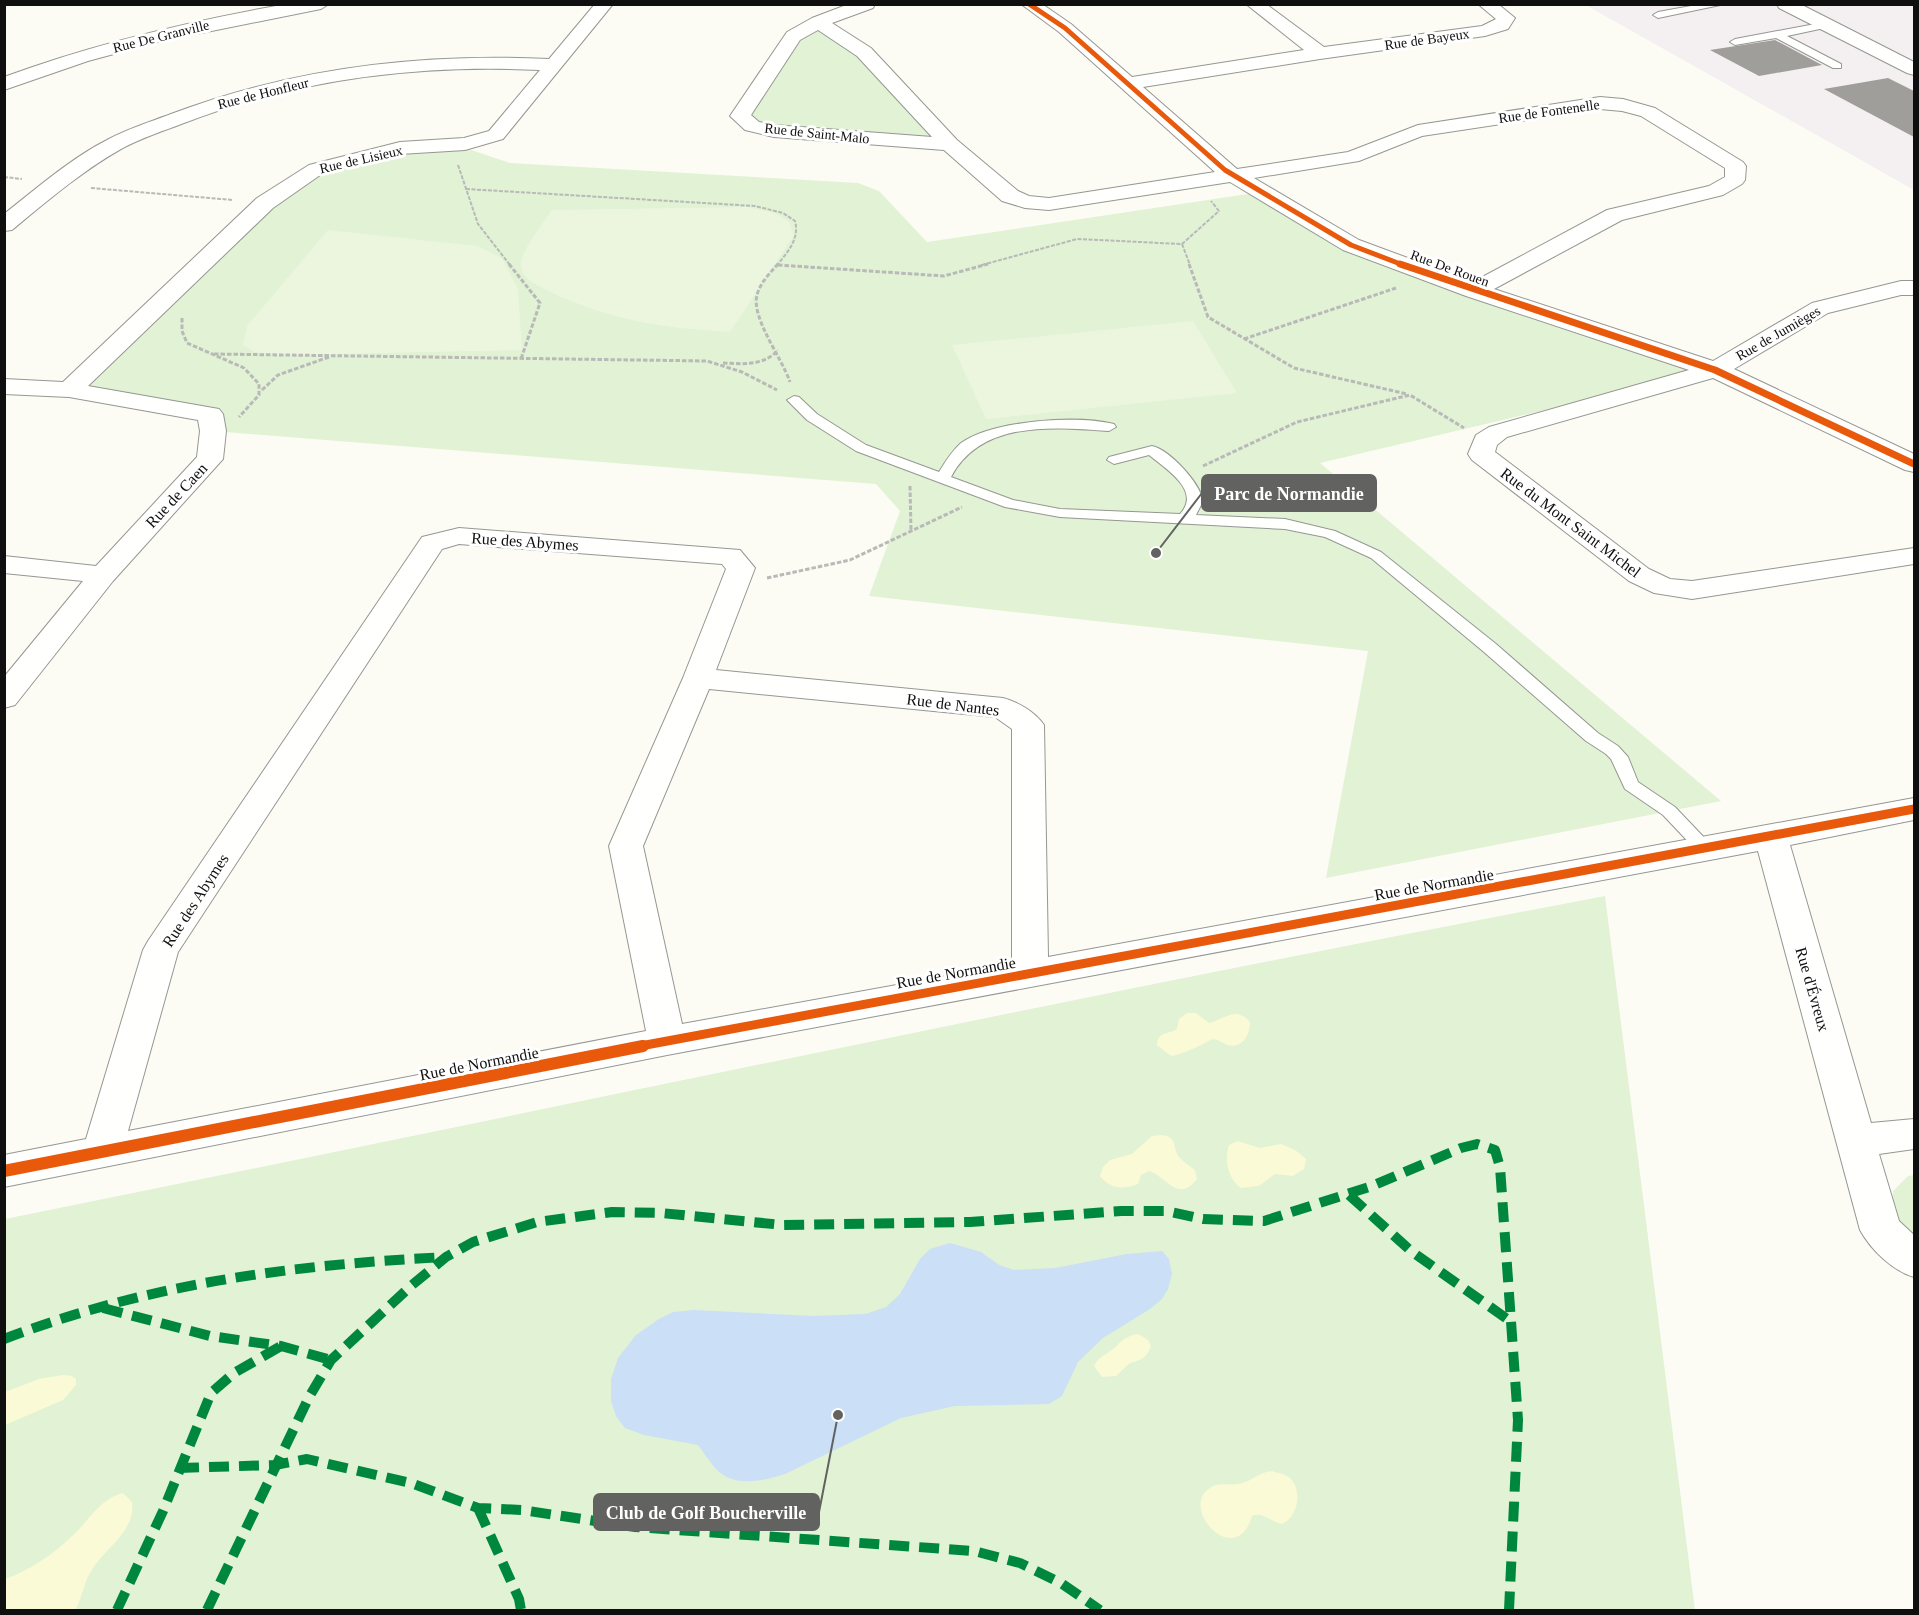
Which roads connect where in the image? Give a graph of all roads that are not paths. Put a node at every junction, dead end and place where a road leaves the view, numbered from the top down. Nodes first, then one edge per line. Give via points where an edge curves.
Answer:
1 (321, 4) edge
2 (605, 4) edge
3 (867, 4) edge
4 (1029, 4) edge
5 (1254, 4) edge
6 (1486, 4) edge
7 (1785, 4) edge
8 (1720, 5) edge
9 (1658, 15) dead end
10 (818, 22) junction
11 (1826, 25) junction
12 (1777, 34) junction
13 (1735, 42) dead end
14 (1320, 53) junction
15 (555, 65) junction
16 (1838, 66) dead end
17 (1914, 69) edge
18 (4, 84) edge
19 (1127, 84) junction
20 (950, 144) junction
21 (1232, 174) junction
22 (4, 225) edge
23 (1914, 288) edge
24 (1474, 291) junction
25 (1715, 370) junction
26 (4, 386) edge
27 (69, 390) junction
28 (794, 400) road end
29 (1109, 427) dead end
30 (1114, 460) dead end
31 (1914, 464) edge
32 (942, 480) junction
33 (1184, 519) junction
34 (1914, 556) edge
35 (4, 564) edge
36 (103, 574) junction
37 (698, 678) junction
38 (7, 690) edge
39 (1914, 809) edge
40 (1771, 837) junction
41 (1706, 849) junction
42 (1030, 974) junction
43 (667, 1041) junction
44 (1914, 1134) edge
45 (1855, 1141) junction
46 (102, 1153) junction
47 (4, 1171) edge
48 (1914, 1260) edge

1 - 18 street, Rue De Granville via 230,19 118,46
2 - 15 street, Rue de Lisieux
3 - 10 street
4 - 19 street, Rue De Rouen via 1065,28
5 - 14 street
6 - 14 street, Rue de Bayeux via 1506,18 1502,25 1485,31
7 - 11 street
8 - 9 lane
10 - 20 street via 864,52
10 - 20 street, Rue de Saint-Malo via 793,36 741,116 752,126 774,131
11 - 12 lane
11 - 17 street
12 - 13 lane
12 - 16 lane
14 - 19 street, Rue de Bayeux
15 - 22 street, Rue de Honfleur via 503,61 405,66 297,83 194,111 113,145
15 - 27 street, Rue de Lisieux via 496,135 465,144 400,148 316,168 265,203
19 - 21 street, Rue De Rouen
20 - 21 street via 1010,196 1025,202 1049,204
21 - 24 street, Rue De Rouen via 1351,245
21 - 24 street, Rue de Fontenelle via 1352,157 1418,131 1600,103 1648,112 1736,166 1735,180 1716,191 1615,215
23 - 25 street, Rue de Jumièges via 1820,308
24 - 25 street, Rue De Rouen
25 - 31 street, Rue De Rouen
25 - 34 street, Rue du Mont Saint Michel via 1498,432 1485,441 1481,454 1639,575 1664,586 1692,590
26 - 27 street
27 - 36 street, Rue de Caen via 210,414 210,459
28 - 32 lane via 838,436
29 - 32 lane via 1076,424 982,436 966,446
30 - 33 lane via 1152,450 1195,490 1194,511
32 - 33 lane via 1010,504 1060,513
33 - 41 lane via 1285,524 1330,534 1376,555 1612,750 1631,785 1669,811
35 - 36 street
36 - 38 street, Rue de Caen
37 - 42 street, Rue de Nantes via 1003,708 1028,725
37 - 43 street, Rue des Abymes via 626,846
37 - 46 street, Rue des Abymes via 741,568 730,556 459,536 432,543 161,950
39 - 40 street, Rue de Normandie
40 - 41 street, Rue de Normandie
40 - 45 street, Rue d'Évreux
41 - 42 street, Rue de Normandie
42 - 43 street, Rue de Normandie
43 - 46 street, Rue de Normandie
44 - 45 street
45 - 48 street, Rue d'Évreux via 1881,1230
46 - 47 street, Rue de Normandie

